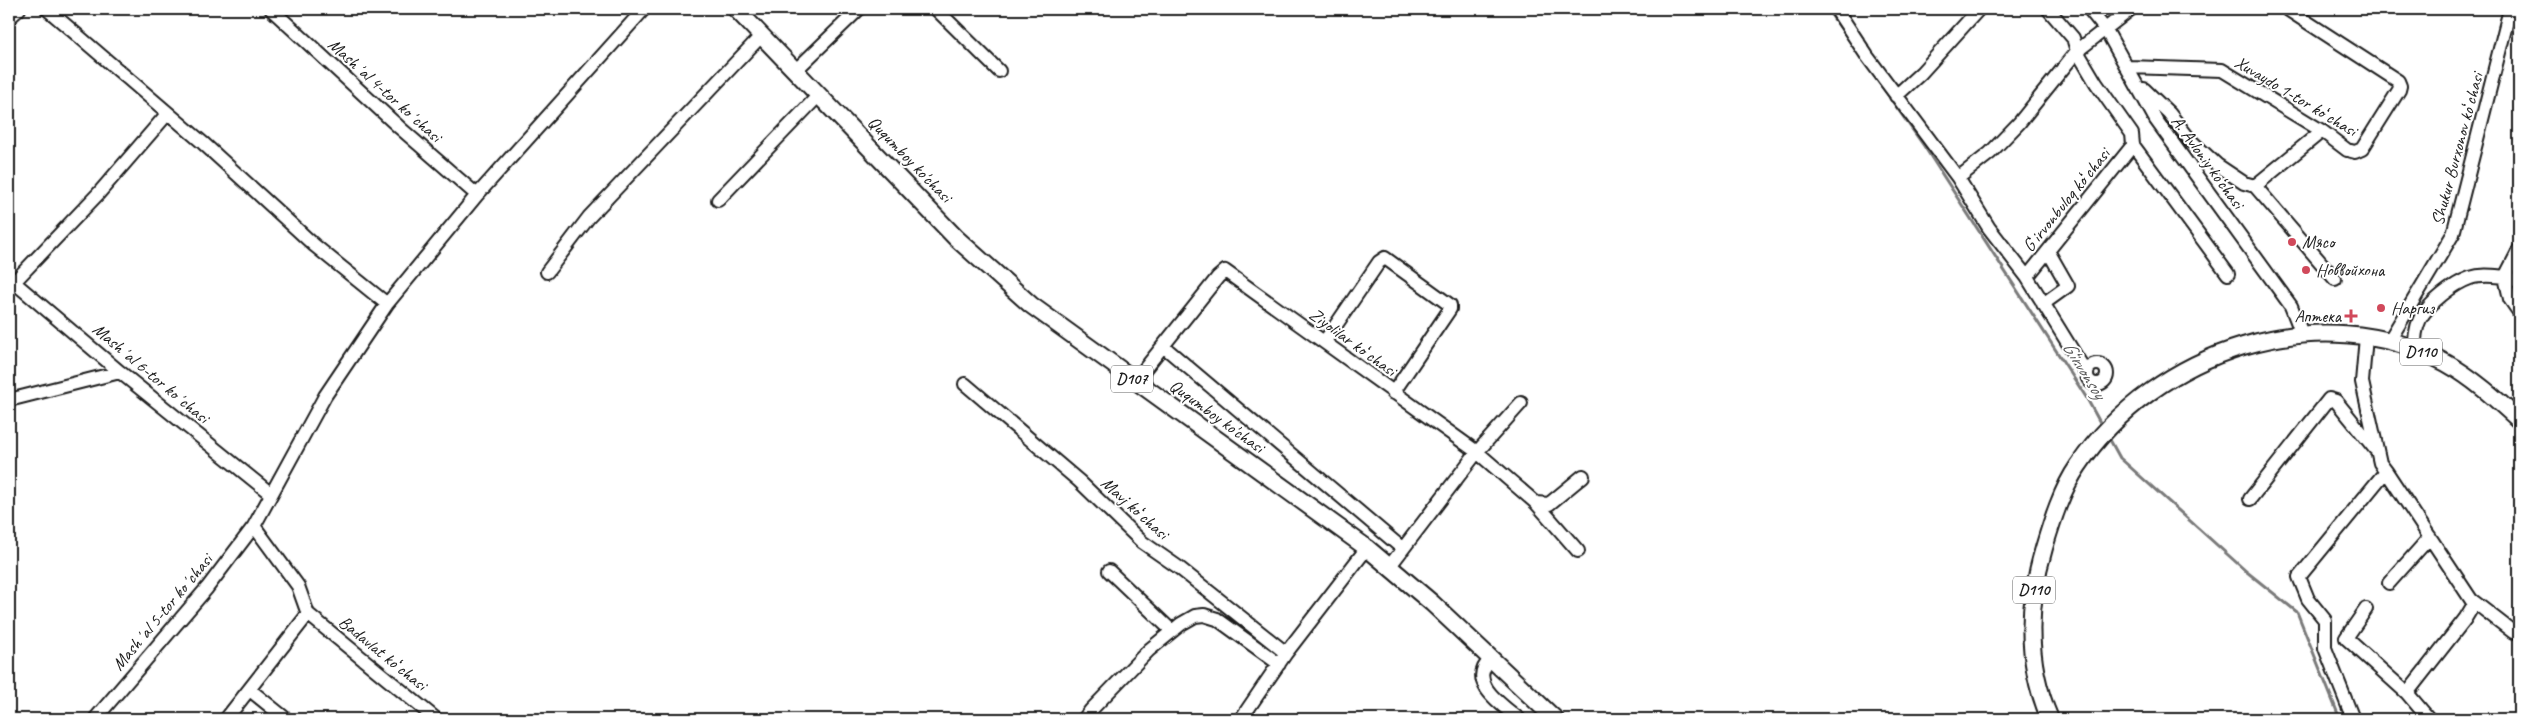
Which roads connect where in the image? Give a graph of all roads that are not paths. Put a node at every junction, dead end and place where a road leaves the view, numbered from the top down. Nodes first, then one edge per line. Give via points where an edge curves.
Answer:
1 (19, 9) edge
2 (47, 9) edge
3 (271, 9) edge
4 (644, 9) edge
5 (736, 9) edge
6 (858, 9) edge
7 (936, 9) edge
8 (1836, 9) edge
9 (1979, 9) edge
10 (2048, 9) edge
11 (2089, 9) edge
12 (2132, 9) edge
13 (2287, 9) edge
14 (2510, 9) edge
15 (9, 18) edge
16 (2106, 30) junction
17 (762, 35) junction
18 (2077, 51) junction
19 (2128, 67) junction
20 (796, 70) junction
21 (999, 71) dead end
22 (2135, 81) junction
23 (819, 95) junction
24 (1896, 96) junction
25 (168, 113) junction
26 (2322, 131) junction
27 (2133, 145) junction
28 (1958, 178) junction
29 (2255, 186) junction
30 (477, 195) junction
31 (718, 200) dead end
32 (2519, 250) edge
33 (2048, 251) junction
34 (547, 272) dead end
35 (2228, 274) dead end
36 (2027, 277) junction
37 (2505, 277) junction
38 (2335, 279) dead end
39 (12, 280) edge
40 (2519, 281) edge
41 (386, 304) junction
42 (2043, 304) junction
43 (2519, 312) edge
44 (2302, 334) junction
45 (2366, 337) junction
46 (1325, 341) junction
47 (2389, 341) junction
48 (1163, 346) junction
49 (2415, 350) junction
50 (120, 372) junction
51 (2086, 374) dead end
52 (1134, 382) junction
53 (965, 384) dead end
54 (1393, 393) junction
55 (9, 400) edge
56 (1521, 403) dead end
57 (2519, 420) edge
58 (1477, 452) junction
59 (2378, 453) junction
60 (2386, 472) junction
61 (1583, 476) dead end
62 (271, 494) junction
63 (2250, 499) dead end
64 (1536, 504) junction
65 (254, 526) junction
66 (2430, 537) junction
67 (1367, 548) junction
68 (1403, 549) junction
69 (1578, 551) dead end
70 (1389, 567) junction
71 (1109, 571) dead end
72 (2388, 583) dead end
73 (2474, 601) junction
74 (2366, 609) dead end
75 (308, 614) junction
76 (1172, 631) junction
77 (2513, 632) dead end
78 (1282, 659) junction
79 (1491, 659) junction
80 (250, 690) junction
81 (2407, 693) junction
82 (1088, 714) edge
83 (95, 719) edge
84 (226, 719) edge
85 (286, 719) edge
86 (436, 719) edge
87 (1241, 719) edge
88 (1520, 719) edge
89 (1555, 719) edge
90 (2050, 719) edge
91 (2353, 719) edge
92 (2429, 719) edge

1 - 15 street
2 - 25 street
3 - 30 street, Mashʼal 4-tor koʼchasi
4 - 30 street, Mashʼal 5-tor koʼchasi
5 - 17 main road, Ququmboy ko'chasi / D107
6 - 20 street
7 - 21 street
8 - 24 street, Gʻirvonbuloq koʻchasi
9 - 24 street
10 - 18 street, Gʻirvonbuloq koʻchasi via 2073,38
11 - 16 street, A. Avloniy ko‘chasi
12 - 16 street
13 - 26 street, Xuvaydo 1-tor koʻchasi via 2398,81 2400,86 2362,149 2355,152 2347,150
14 - 47 street, Shukur Burxonov koʻchasi via 2454,234
16 - 18 street
16 - 19 street, A. Avloniy ko‘chasi
17 - 20 main road, Ququmboy ko'chasi / D107
17 - 34 street via 589,217
18 - 27 street, Gʻirvonbuloq koʻchasi via 2132,134
18 - 28 street via 2019,123 1990,153
19 - 22 street, A. Avloniy ko‘chasi
19 - 26 street, Xuvaydo 1-tor koʻchasi via 2222,70
20 - 23 main road, Ququmboy ko'chasi / D107
22 - 29 street via 2217,165 2244,183
22 - 44 street, A. Avloniy ko‘chasi via 2156,120 2291,306
23 - 31 street
23 - 52 main road, Ququmboy ko'chasi / D107 via 956,238 1031,305
24 - 28 street, Gʻirvonbuloq koʻchasi
25 - 39 street via 98,194
25 - 41 street via 314,245
26 - 29 street
27 - 33 street, Gʻirvonbuloq koʻchasi
27 - 35 street, Gʻirvonbuloq koʻchasi
28 - 36 street, Gʻirvonbuloq koʻchasi via 1989,228
29 - 38 street
30 - 41 street, Mashʼal 5-tor koʼchasi
32 - 37 street
33 - 36 street, Gʻirvonbuloq koʻchasi
33 - 42 street via 2068,286
36 - 42 street, Gʻirvonbuloq koʻchasi
37 - 40 street
37 - 43 street via 2510,299
37 - 49 street via 2484,275 2454,287 2420,319 2415,332
39 - 50 street, Mashʼal 6-tor koʼchasi
41 - 62 street, Mashʼal 5-tor koʼchasi via 325,396
42 - 51 street, Gʻirvonbuloq koʻchasi
44 - 45 main road, D110
44 - 90 main road, D110 via 2260,342 2219,355 2179,373 2141,397 2078,466 2046,540 2032,604 2031,652
45 - 47 main road, D110
45 - 59 street via 2362,382
46 - 48 street, Ziyolilar koʻchasi via 1225,271
46 - 54 street, Ziyolilar koʻchasi
46 - 54 street via 1379,262 1385,258 1450,305 1450,310
47 - 49 main road, D110
48 - 52 street
48 - 68 street
49 - 57 main road, D110 via 2463,374
50 - 55 street
50 - 62 street, Mashʼal 6-tor koʼchasi
52 - 67 main road, Ququmboy ko'chasi / D107
53 - 78 street, Mavj koʻchasi via 1079,481 1142,542 1178,567
54 - 58 street, Ziyolilar koʻchasi
56 - 58 street
58 - 64 street, Ziyolilar koʻchasi
58 - 68 street
59 - 60 street
59 - 63 street via 2336,401 2329,399
60 - 66 street
60 - 91 street via 2299,576 2308,599 2325,620 2325,648
61 - 64 street via 1549,504
62 - 65 street, Mashʼal 5-tor koʼchasi
64 - 69 street, Ziyolilar koʻchasi
65 - 75 street via 298,586
65 - 83 street, Mashʼal 5-tor koʼchasi via 207,588
66 - 72 street
66 - 73 street
67 - 70 main road, Ququmboy ko'chasi / D107
67 - 78 street
68 - 70 street
70 - 79 main road, Ququmboy ko'chasi / D107
71 - 76 street
73 - 77 street
73 - 81 street via 2465,619
74 - 81 street via 2346,638
75 - 80 street
75 - 86 street, Badavlat koʻchasi
76 - 78 street via 1187,619 1210,616
76 - 82 street via 1149,650
78 - 87 street
79 - 88 street via 1483,666 1484,685 1502,712
79 - 89 main road, Ququmboy ko'chasi / D107
80 - 84 street
80 - 85 street
81 - 92 street

